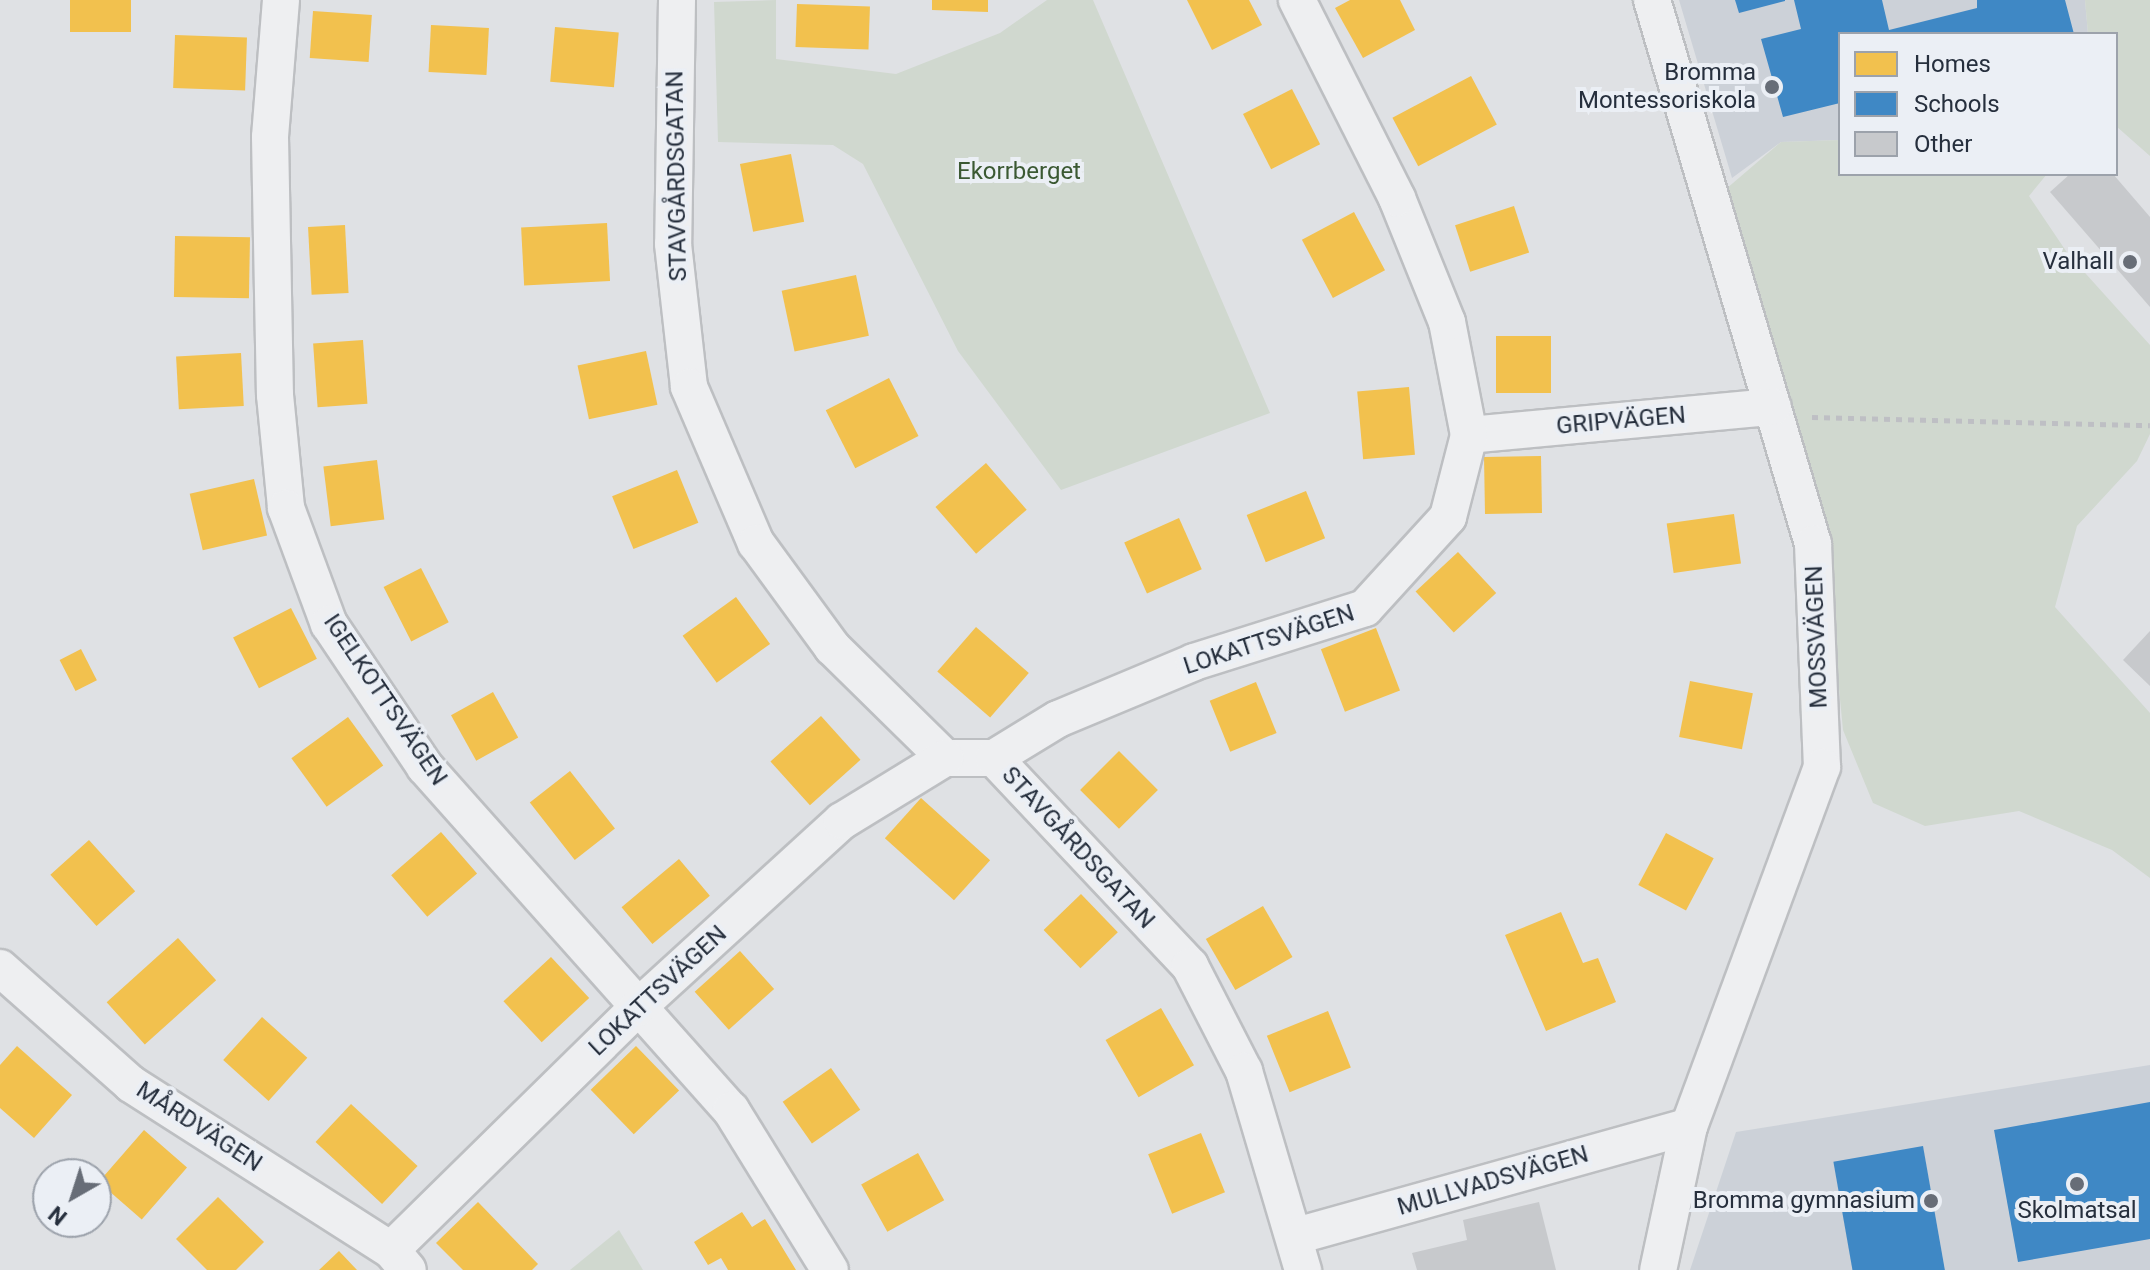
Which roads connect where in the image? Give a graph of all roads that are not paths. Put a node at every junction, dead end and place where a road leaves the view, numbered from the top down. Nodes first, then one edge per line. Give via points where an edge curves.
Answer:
1 (281, 0) edge
2 (677, 0) edge
3 (1297, 0) edge
4 (1652, 0) edge
5 (1776, 416) junction
6 (1469, 435) junction
7 (945, 758) junction
8 (994, 758) junction
9 (0, 968) edge
10 (637, 1008) junction
11 (1689, 1126) junction
12 (1300, 1253) edge
13 (400, 1260) edge
14 (830, 1270) edge
15 (1658, 1270) edge

1 - 10 street, IGELKOTTSVÄGEN via 270,137 275,395 286,508 329,624 425,767
2 - 7 street, STAVGÅRDSGATAN via 673,244 689,387 756,543 832,647
3 - 6 street, LOKATTSVÄGEN via 1397,198 1436,295
4 - 5 street, MOSSVÄGEN
5 - 6 street, GRIPVÄGEN
5 - 11 street, MOSSVÄGEN via 1813,544 1822,767
6 - 8 street, LOKATTSVÄGEN via 1448,517 1365,608 1194,662 1058,719
7 - 8 street, STAVGÅRDSGATAN
7 - 10 street, LOKATTSVÄGEN via 842,821
8 - 12 street, STAVGÅRDSGATAN via 1190,966 1244,1071
9 - 13 street, MÅRDVÄGEN via 131,1084
10 - 13 street, LOKATTSVÄGEN
10 - 14 street, IGELKOTTSVÄGEN via 731,1110
11 - 12 street, MULLVADSVÄGEN
11 - 15 street, MOSSVÄGEN

